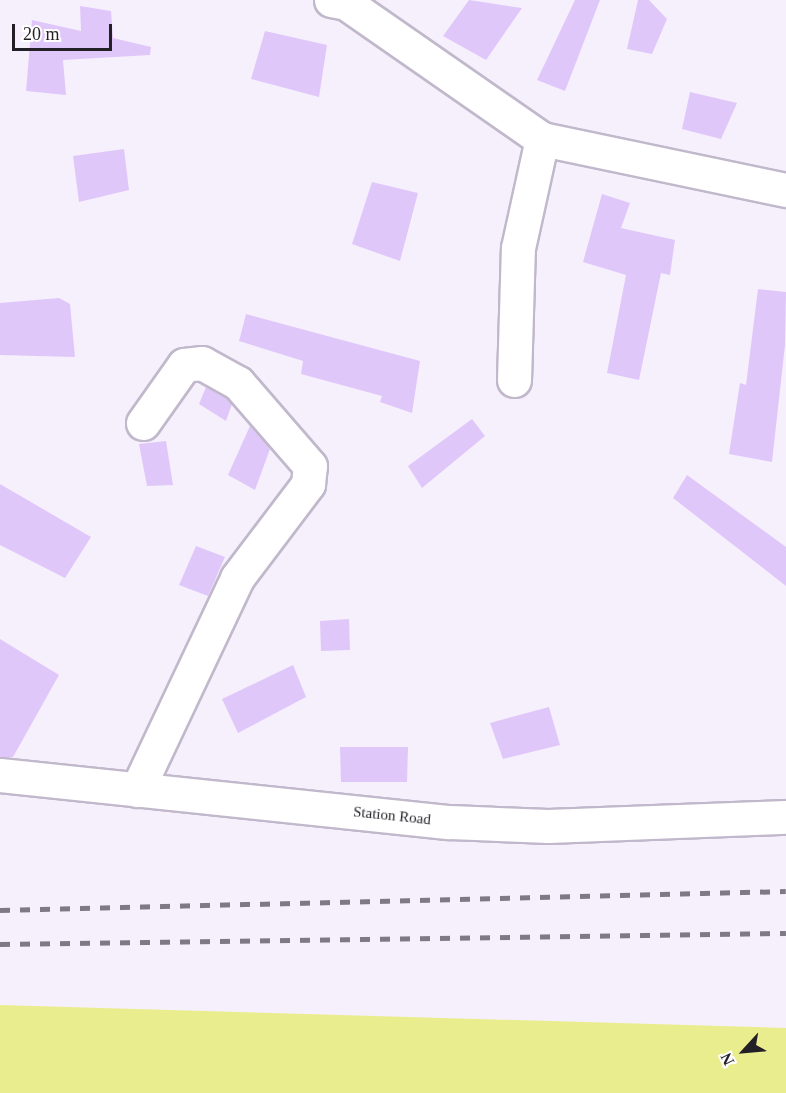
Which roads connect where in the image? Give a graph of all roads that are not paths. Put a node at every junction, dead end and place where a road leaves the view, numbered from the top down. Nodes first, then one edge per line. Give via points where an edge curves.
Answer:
1 (344, 1) edge
2 (542, 139) junction
3 (786, 190) edge
4 (514, 380) dead end
5 (143, 423) dead end
6 (0, 775) edge
7 (137, 790) junction
8 (786, 817) edge

1 - 2 street
2 - 3 street
2 - 4 street via 518,248
5 - 7 street via 184,365 202,363 238,383 310,466 308,484 237,578
6 - 7 street, Station Road
7 - 8 street, Station Road via 450,822 548,826

